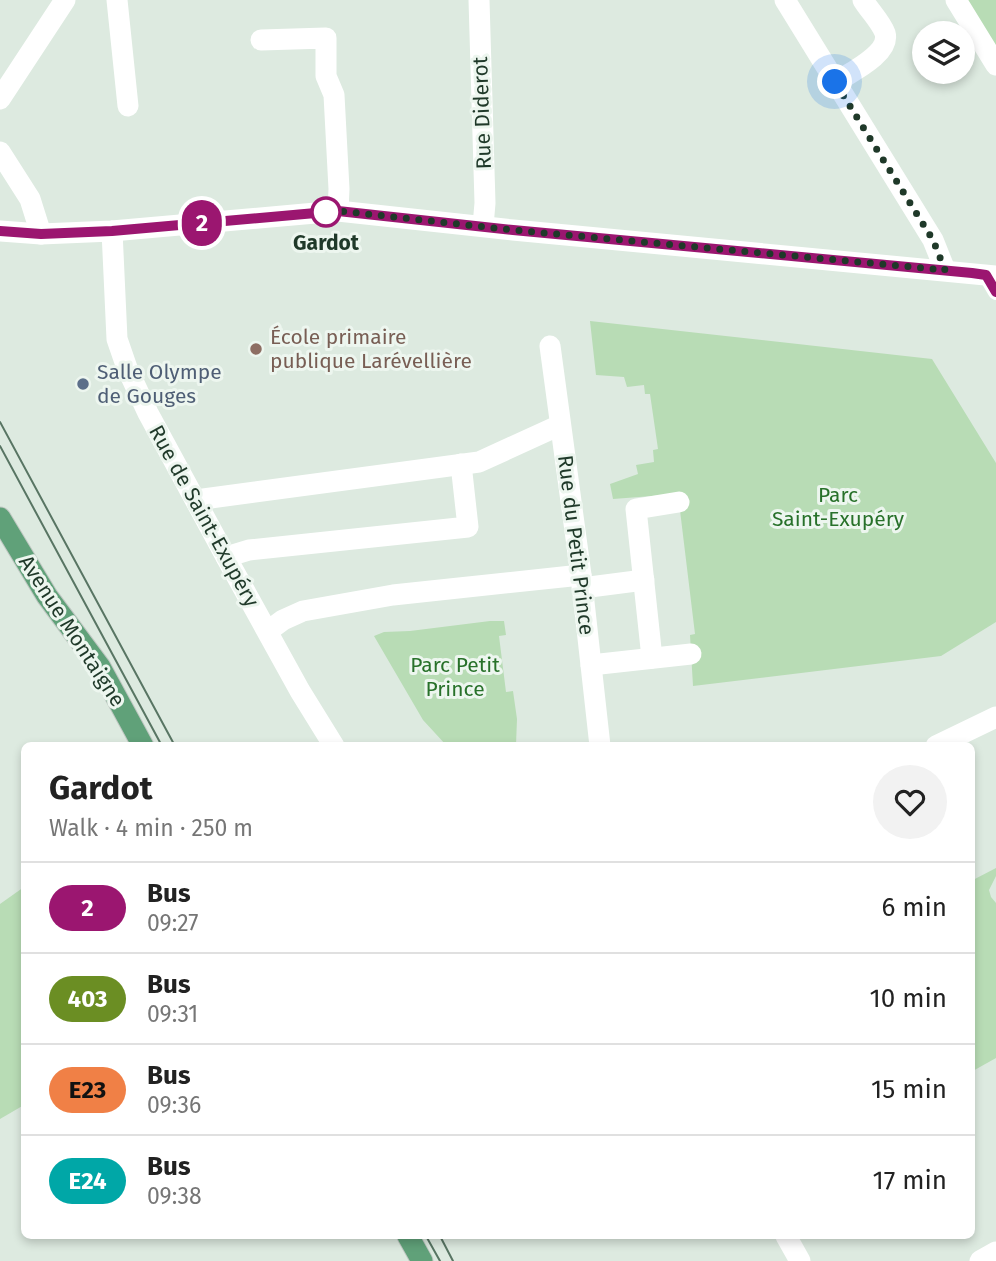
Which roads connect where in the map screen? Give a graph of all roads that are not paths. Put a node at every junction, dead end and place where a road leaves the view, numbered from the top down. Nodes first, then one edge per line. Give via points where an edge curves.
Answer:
1 (65, 0) edge
2 (117, 0) edge
3 (479, 0) edge
4 (785, 0) edge
5 (863, 0) edge
6 (956, 0) edge
7 (261, 40) dead end
8 (996, 65) edge
9 (835, 82) junction
10 (0, 99) edge
11 (128, 106) dead end
12 (0, 152) edge
13 (338, 211) junction
14 (483, 226) junction
15 (112, 231) junction
16 (21, 233) edge
17 (0, 239) edge
18 (945, 270) junction
19 (993, 281) edge
20 (550, 346) dead end
21 (560, 425) junction
22 (461, 464) junction
23 (196, 500) junction
24 (679, 502) dead end
25 (0, 518) edge
26 (226, 556) junction
27 (644, 580) junction
28 (582, 582) junction
29 (268, 631) junction
30 (691, 654) dead end
31 (652, 658) junction
32 (591, 665) junction
33 (996, 717) edge
34 (141, 742) edge
35 (332, 742) edge
36 (600, 742) edge
37 (944, 742) edge
38 (410, 1239) edge
39 (788, 1239) edge
40 (996, 1252) edge
41 (422, 1261) edge
42 (800, 1261) edge
43 (980, 1261) edge

1 - 10 street
2 - 11 street
3 - 14 street, Rue Diderot
4 - 9 street
5 - 9 street via 885,40 875,57
6 - 8 street
7 - 13 street via 326,38 326,76 334,96
9 - 18 street via 933,240
12 - 16 street via 30,199
13 - 14 street
13 - 15 street
14 - 18 street
15 - 16 street
15 - 23 street, Rue de Saint-Exupéry via 117,339 148,413
16 - 17 street
18 - 19 street
20 - 21 street, Rue du Petit Prince
21 - 22 street via 479,462
21 - 28 street, Rue du Petit Prince
22 - 23 street
22 - 26 street via 468,527
23 - 26 street, Rue de Saint-Exupéry
24 - 27 street via 636,509
25 - 34 main road, Avenue Montaigne via 47,596 100,667
26 - 29 street, Rue de Saint-Exupéry
27 - 28 street
27 - 31 street
28 - 29 street via 393,595 303,611
28 - 32 street, Rue du Petit Prince
29 - 35 street, Rue de Saint-Exupéry
30 - 31 street
31 - 32 street
32 - 36 street, Rue du Petit Prince
33 - 37 street
38 - 41 main road
39 - 42 street
40 - 43 street

